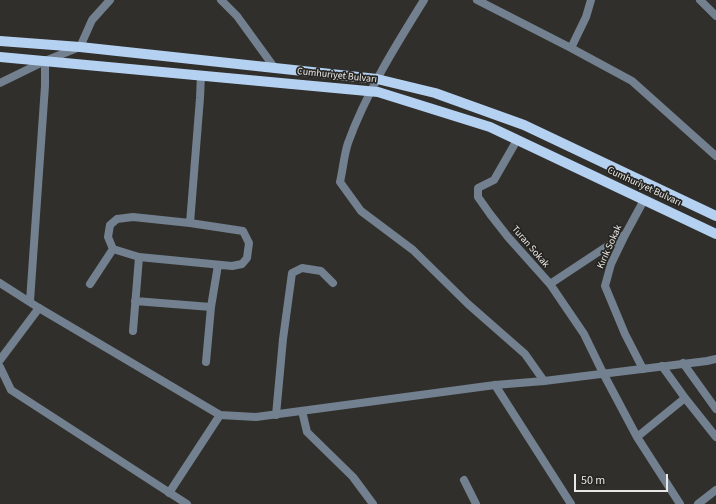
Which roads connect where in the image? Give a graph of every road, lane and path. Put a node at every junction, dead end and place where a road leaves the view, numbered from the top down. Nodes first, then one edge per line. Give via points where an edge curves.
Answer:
1 (110, 0) edge
2 (221, 0) edge
3 (424, 0) edge
4 (477, 0) edge
5 (591, 0) edge
6 (700, 0) edge
7 (716, 16) edge
8 (0, 41) edge
9 (80, 47) junction
10 (571, 48) junction
11 (0, 57) edge
12 (45, 61) junction
13 (274, 68) junction
14 (201, 75) junction
15 (377, 79) junction
16 (0, 84) edge
17 (371, 91) junction
18 (517, 140) junction
19 (716, 156) edge
20 (644, 200) junction
21 (716, 216) edge
22 (190, 223) junction
23 (716, 234) edge
24 (625, 235) junction
25 (113, 249) junction
26 (139, 257) junction
27 (218, 265) junction
28 (0, 283) edge
29 (333, 283) dead end
30 (90, 284) dead end
31 (550, 284) junction
32 (30, 301) junction
33 (135, 301) junction
34 (211, 307) junction
35 (39, 308) junction
36 (133, 330) dead end
37 (716, 359) edge
38 (0, 360) edge
39 (206, 362) dead end
40 (683, 364) junction
41 (662, 366) junction
42 (0, 367) edge
43 (643, 369) junction
44 (603, 373) junction
45 (544, 381) junction
46 (495, 385) junction
47 (685, 398) junction
48 (716, 409) edge
49 (302, 411) junction
50 (220, 415) junction
51 (276, 415) junction
52 (637, 437) junction
53 (716, 437) edge
54 (464, 480) dead end
55 (716, 490) edge
56 (169, 493) junction
57 (187, 504) edge
58 (373, 504) edge
59 (476, 504) edge
60 (571, 504) edge
61 (680, 504) edge
62 (698, 504) edge

1 - 9 street via 92,20
2 - 13 street via 237,16
3 - 15 street
4 - 10 street
5 - 10 street
6 - 7 street
8 - 9 main road, Cumhuriyet Bulvarı
9 - 12 street
9 - 13 main road, Cumhuriyet Bulvarı
10 - 19 street via 632,80
11 - 12 main road, Cumhuriyet Bulvarı
12 - 14 main road, Cumhuriyet Bulvarı
12 - 16 street
12 - 32 street
13 - 15 main road, Cumhuriyet Bulvarı
14 - 17 main road, Cumhuriyet Bulvarı
14 - 22 street
15 - 17 street
15 - 21 main road, Cumhuriyet Bulvarı via 435,93 524,125
17 - 18 main road, Cumhuriyet Bulvarı via 490,127
17 - 45 street via 348,144 340,182 361,211 413,250 468,304 525,354
18 - 20 main road, Cumhuriyet Bulvarı
18 - 31 street, Turan Sokak via 494,180 478,188 478,197 508,237
20 - 23 main road, Cumhuriyet Bulvarı
20 - 24 street, Kırık Sokak
22 - 25 street via 133,217 117,219 110,225 108,237
22 - 27 street via 244,232 249,243 247,258 242,264
24 - 31 street
24 - 43 street, Kırık Sokak via 611,264 605,286
25 - 26 street
25 - 30 street
26 - 27 street
26 - 33 street
27 - 34 street
28 - 32 street
29 - 51 street via 321,271 302,268 292,273 282,339
31 - 44 street, Turan Sokak via 584,334
32 - 35 street
33 - 34 street
33 - 36 street
34 - 39 street
35 - 38 street
35 - 50 street
37 - 40 street
40 - 41 street
40 - 48 street
41 - 43 street
41 - 47 street
42 - 56 street via 11,390
43 - 44 street
44 - 45 street
44 - 52 street, Turan Sokak
45 - 46 street
46 - 49 street
46 - 60 street
47 - 52 street
47 - 53 street
49 - 51 street
49 - 58 street via 307,432 353,477
50 - 51 street via 256,418
50 - 56 street
52 - 61 street, Turan Sokak
54 - 59 street
55 - 62 street
56 - 57 street

